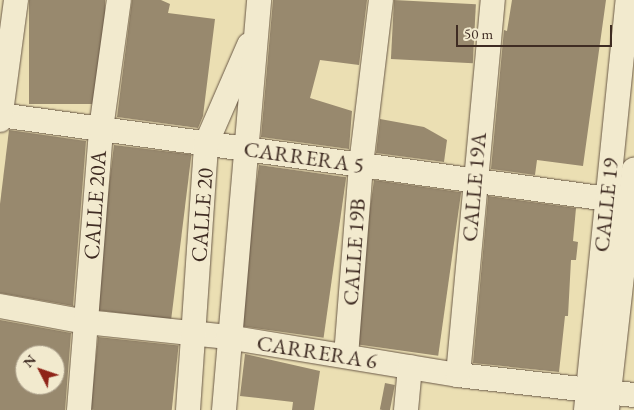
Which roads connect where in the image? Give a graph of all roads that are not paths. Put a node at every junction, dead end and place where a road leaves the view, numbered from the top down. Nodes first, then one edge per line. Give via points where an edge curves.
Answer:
1 (16, 0) edge
2 (119, 0) edge
3 (259, 0) edge
4 (381, 0) edge
5 (493, 0) edge
6 (628, 0) edge
7 (256, 30) junction
8 (0, 116) edge
9 (0, 120) edge
10 (101, 129) junction
11 (206, 144) junction
12 (248, 150) junction
13 (361, 165) junction
14 (634, 170) edge
15 (474, 180) junction
16 (608, 199) junction
17 (618, 267) edge
18 (0, 306) edge
19 (86, 322) junction
20 (194, 335) junction
21 (228, 338) junction
22 (346, 356) junction
23 (410, 367) junction
24 (458, 375) junction
25 (634, 395) edge
26 (598, 400) edge
27 (79, 410) edge
28 (188, 410) edge
29 (224, 410) edge
30 (406, 410) edge

1 - 8 street
2 - 10 street, CALLE 20A
3 - 7 street, CALLE 20
4 - 13 street, CALLE 19B
5 - 15 street, CALLE 19A
6 - 16 street, CALLE 19
7 - 11 street, CALLE 20
7 - 12 street, CALLE 20
8 - 9 street
8 - 10 street, CARRERA 5
10 - 11 street, CARRERA 5
10 - 19 street, CALLE 20A
11 - 12 street, CARRERA 5
11 - 20 street, CALLE 20
12 - 13 street, CARRERA 5
12 - 21 street, CALLE 20
13 - 15 street, CARRERA 5
13 - 22 street, CALLE 19B
14 - 17 street, CALLE 19
15 - 16 street, CARRERA 5
15 - 24 street, CALLE 19A
16 - 17 street, CALLE 19
17 - 26 street, CALLE 19
18 - 19 street, CARRERA 6
19 - 20 street, CARRERA 6
19 - 27 street, CALLE 20A
20 - 21 street, CARRERA 6
20 - 28 street, CALLE 20
21 - 22 street, CARRERA 6
21 - 29 street, CALLE 20
22 - 23 street, CARRERA 6
23 - 24 street, CARRERA 6
23 - 30 street
24 - 26 street, CARRERA 6
25 - 26 street, CARRERA 6

